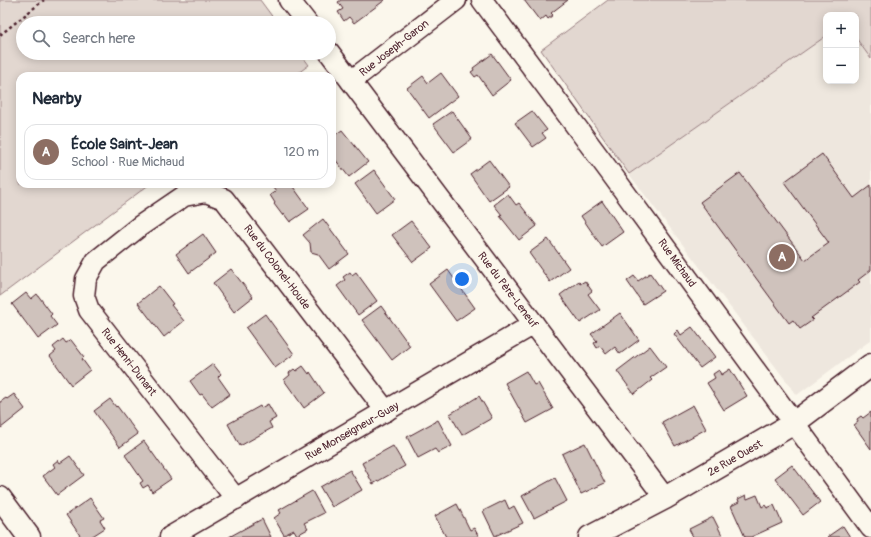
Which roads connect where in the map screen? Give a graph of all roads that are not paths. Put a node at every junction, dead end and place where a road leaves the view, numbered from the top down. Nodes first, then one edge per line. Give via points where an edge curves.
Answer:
1 (289, 0) edge
2 (456, 0) edge
3 (482, 0) edge
4 (302, 16) edge
5 (335, 60) edge
6 (351, 81) junction
7 (140, 226) joint
8 (534, 324) junction
9 (871, 365) edge
10 (386, 411) junction
11 (794, 424) junction
12 (0, 498) edge
13 (236, 498) junction
14 (665, 498) junction
15 (871, 528) edge
16 (29, 537) edge
17 (170, 537) edge
18 (590, 537) edge

1 - 4 street
2 - 6 street, Rue Joseph-Garon
3 - 11 street, Rue Michaud
5 - 6 street, Rue du Père-Leneuf
6 - 8 street, Rue du Père-Leneuf
7 - 10 street, Rue du Colonel-Houde via 184,196 206,192 224,199
7 - 13 street, Rue Henri-Dunant via 96,261 86,279 84,296 89,310
8 - 10 street, Rue Monseigneur-Guay
8 - 14 street, Rue du Père-Leneuf
9 - 11 street, 2e Rue Ouest
10 - 13 street, Rue Monseigneur-Guay
11 - 14 street, 2e Rue Ouest
11 - 15 street, Rue Michaud
12 - 16 street
13 - 17 street, Rue Monseigneur-Guay
14 - 18 street, 2e Rue Ouest

